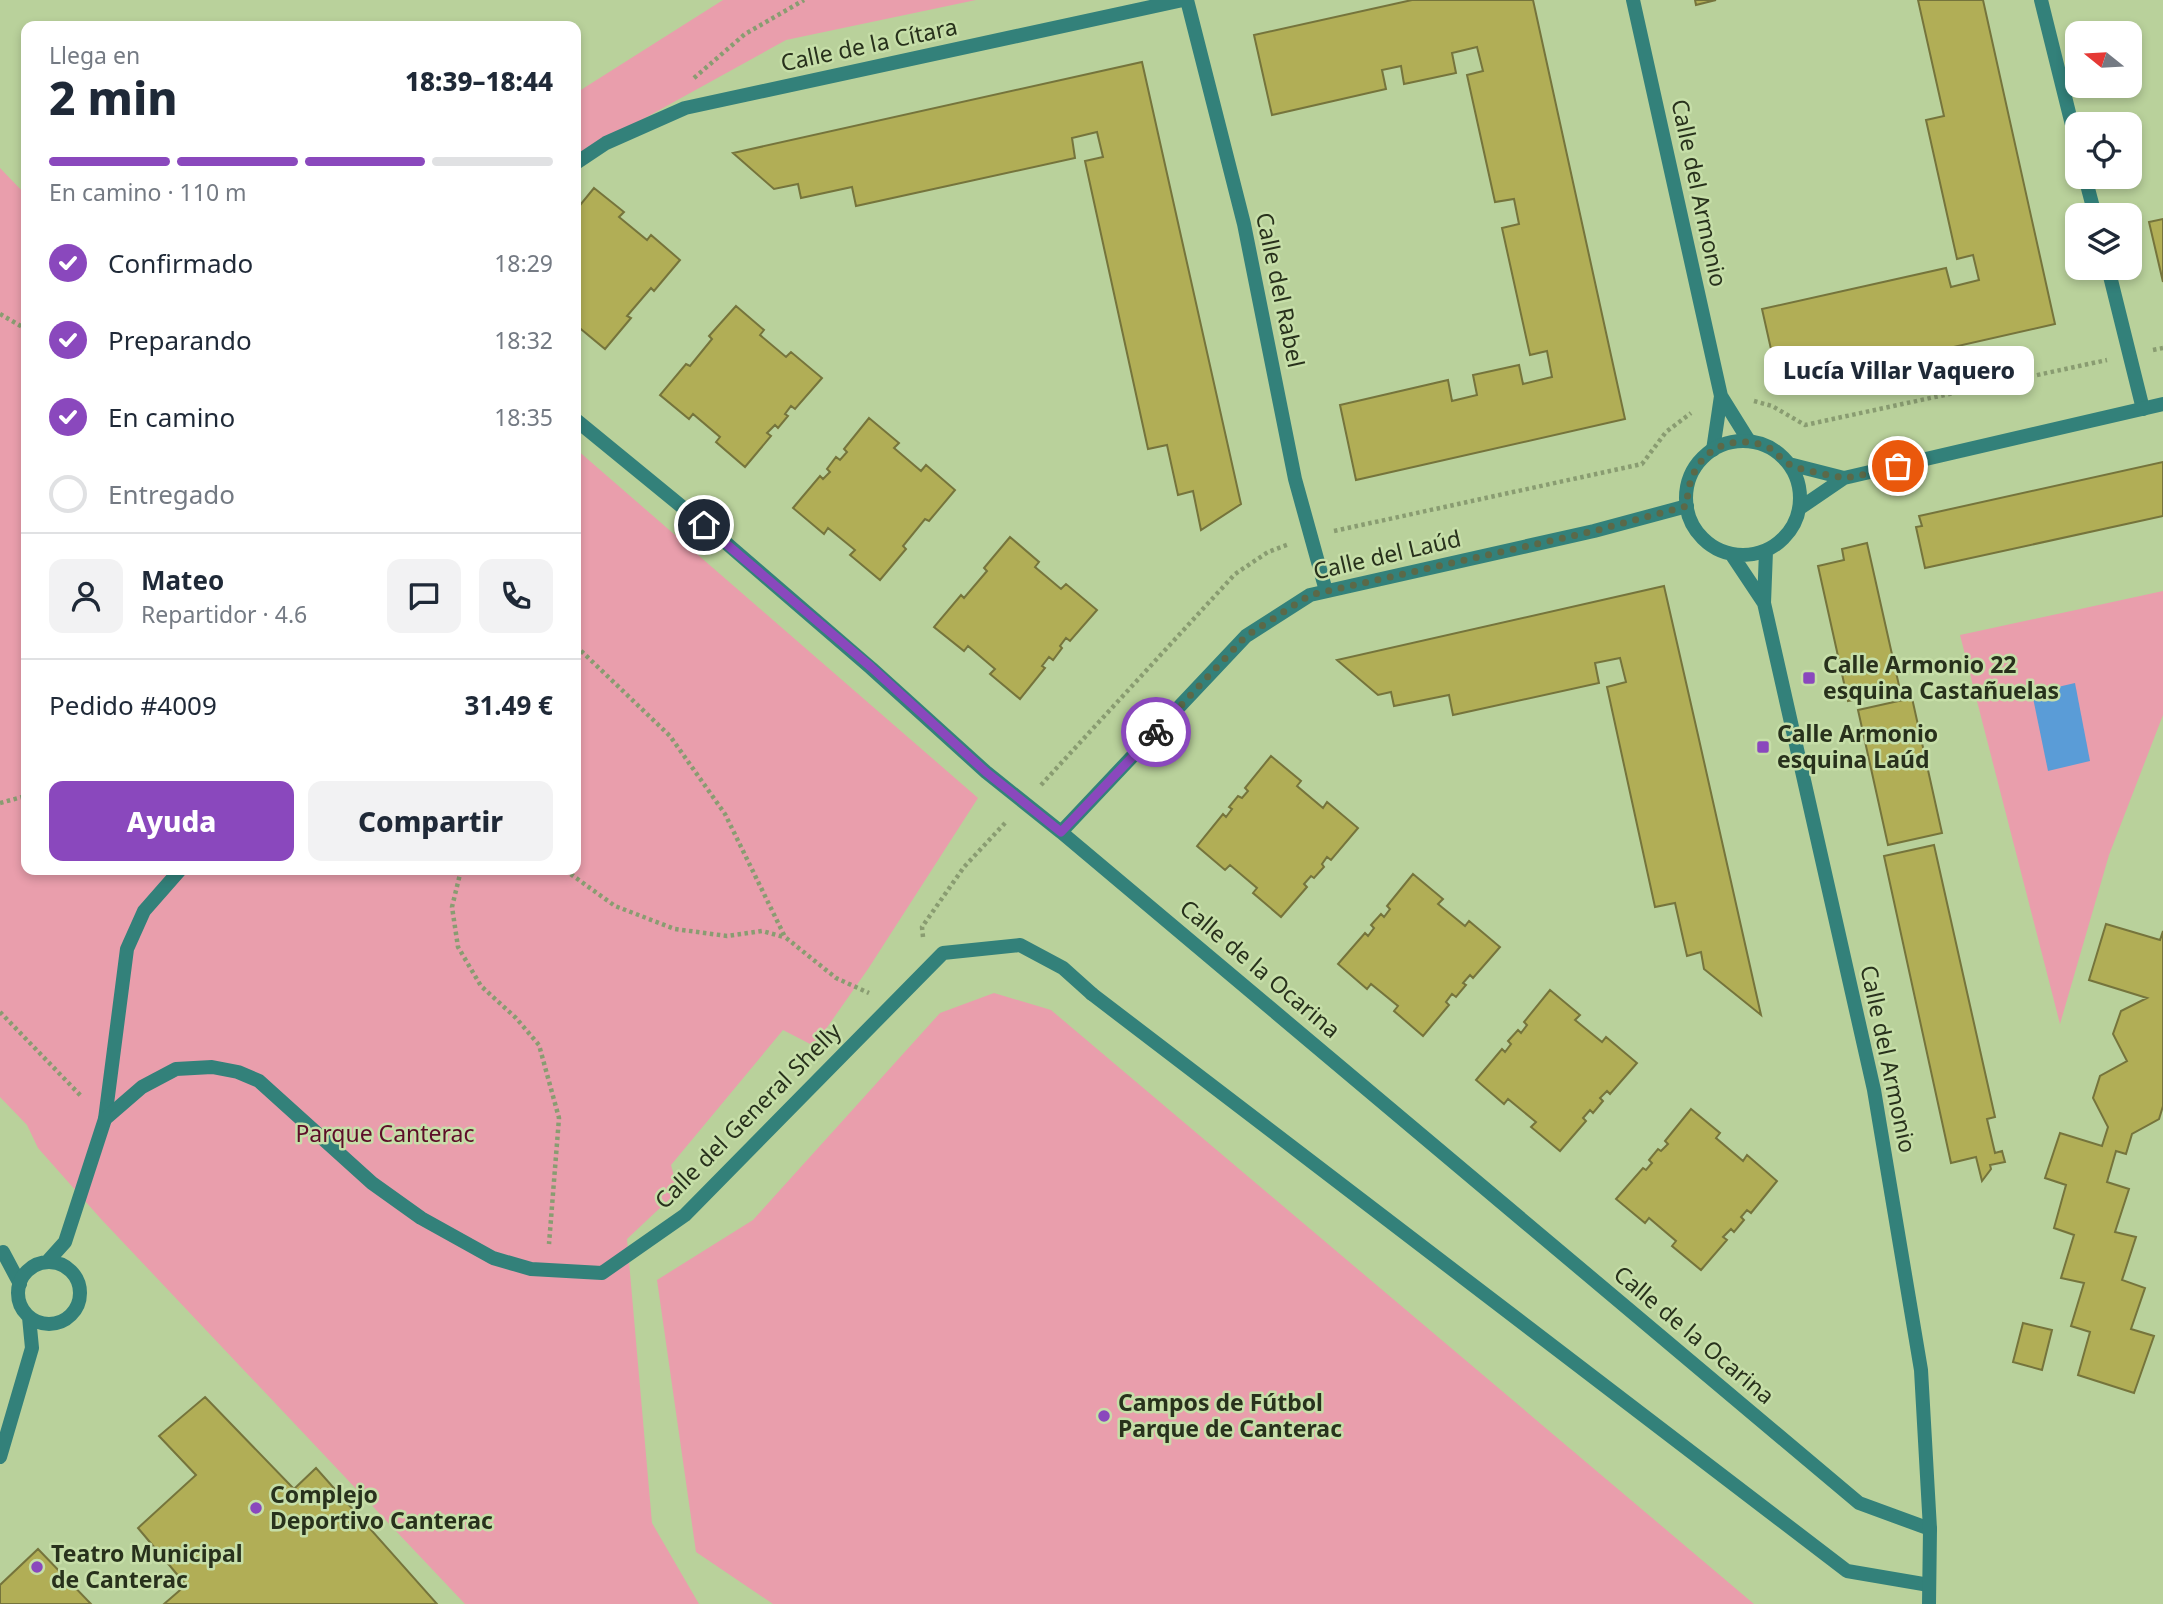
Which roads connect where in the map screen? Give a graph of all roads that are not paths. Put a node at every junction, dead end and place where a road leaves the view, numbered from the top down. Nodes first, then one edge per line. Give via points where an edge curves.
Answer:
1 (1185, 0) edge
2 (1633, 0) edge
3 (2041, 0) edge
4 (2069, 112) edge
5 (581, 160) edge
6 (2111, 280) edge
7 (1721, 396) junction
8 (2163, 404) edge
9 (2143, 409) junction
10 (581, 424) edge
11 (1749, 441) junction
12 (1713, 450) junction
13 (1789, 464) junction
14 (1844, 478) junction
15 (1687, 506) junction
16 (1800, 508) junction
17 (1766, 551) junction
18 (1732, 555) junction
19 (1326, 591) junction
20 (1764, 603) junction
21 (1061, 832) junction
22 (176, 875) edge
23 (105, 1119) junction
24 (65, 1242) junction
25 (3, 1252) dead end
26 (47, 1262) junction
27 (69, 1269) junction
28 (20, 1284) junction
29 (29, 1317) junction
30 (51, 1324) junction
31 (32, 1348) junction
32 (0, 1457) edge
33 (1930, 1529) junction
34 (1929, 1585) junction
35 (1929, 1604) edge

1 - 5 street, Calle de la Cítara via 685,108
1 - 19 street, Calle del Rabel via 1244,224 1295,478
2 - 7 street, Calle del Armonio
3 - 4 street
6 - 9 street
7 - 11 street, Calle del Armonio
7 - 12 street, Calle del Armonio
8 - 9 street
9 - 14 street
10 - 21 street, Calle de la Ocarina
11 - 12 street
11 - 13 street via 1768,446
12 - 15 street via 1692,474
13 - 14 street
13 - 16 street via 1799,487
14 - 16 street
15 - 18 street via 1702,538
15 - 19 street, Calle del Laúd
16 - 17 street via 1787,536
17 - 18 street
17 - 20 street, Calle del Armonio
18 - 20 street, Calle del Armonio
19 - 21 street, Calle del Laúd via 1310,595 1246,636
20 - 33 street, Calle del Armonio via 1874,1090 1921,1370
21 - 33 street, Calle de la Ocarina via 1858,1503
22 - 23 street via 144,911 127,949
23 - 24 street
23 - 34 street, Calle del General Shelly via 142,1087 176,1069 238,1072 259,1081 372,1183 421,1218 493,1258 531,1269 602,1273 685,1215 943,953 1020,945 1063,968 1847,1571
24 - 26 street
24 - 27 street
25 - 28 street
26 - 27 street
26 - 28 street via 29,1270
27 - 30 street via 81,1297 71,1316
28 - 29 street via 20,1301
29 - 30 street
29 - 31 street
30 - 31 street
31 - 32 street
33 - 34 street, Calle del Armonio
34 - 35 street, Calle del Armonio

